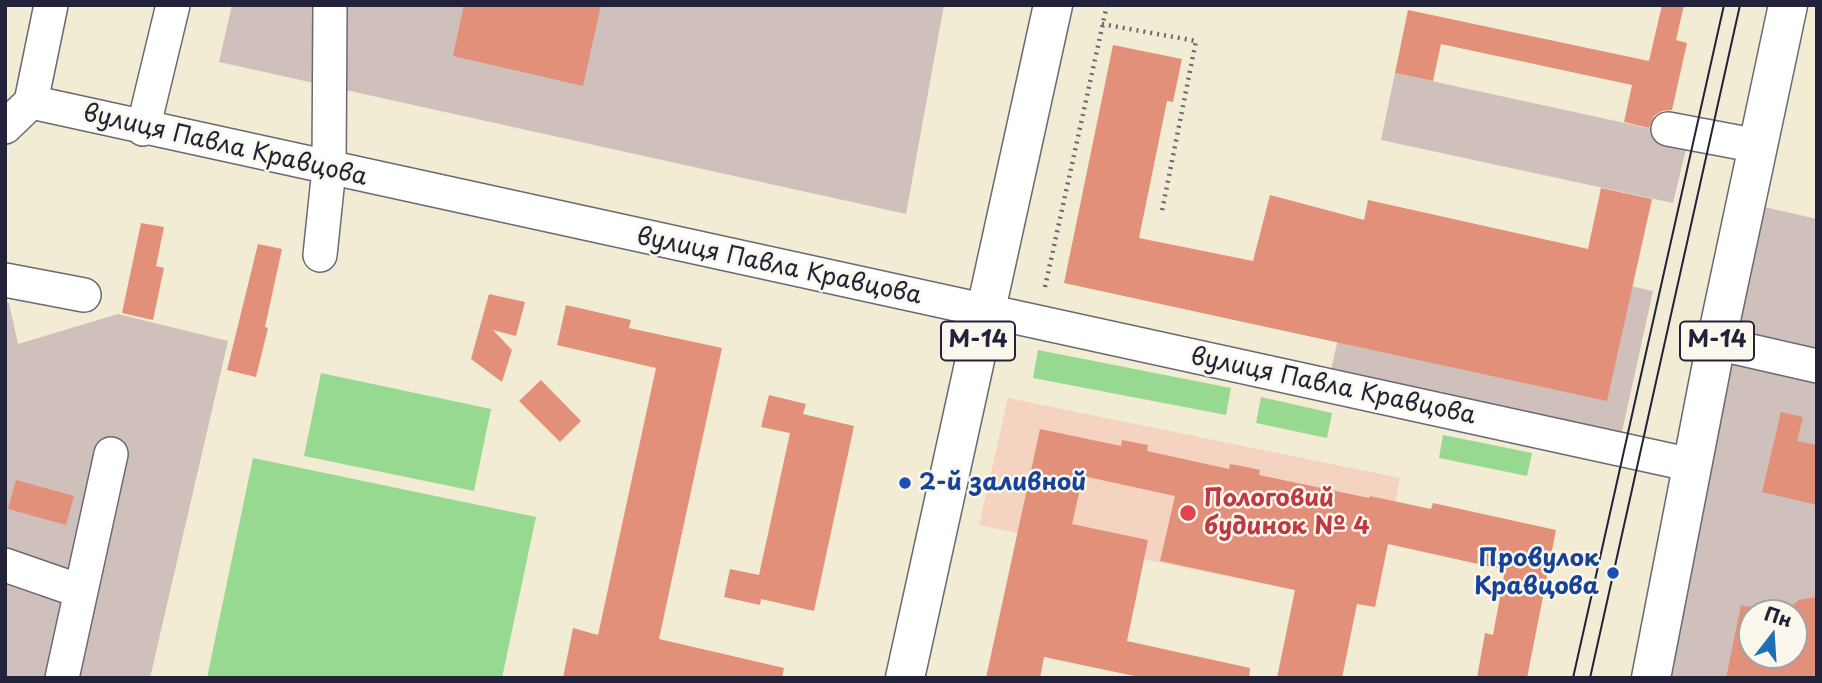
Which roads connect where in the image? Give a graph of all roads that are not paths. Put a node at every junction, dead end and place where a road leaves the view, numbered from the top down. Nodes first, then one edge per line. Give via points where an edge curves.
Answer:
1 (51, 5) edge
2 (173, 5) edge
3 (330, 5) edge
4 (1053, 5) edge
5 (1788, 5) edge
6 (31, 102) junction
7 (5, 127) edge
8 (142, 129) junction
9 (1668, 129) dead end
10 (1758, 146) junction
11 (329, 169) junction
12 (320, 255) dead end
13 (5, 280) edge
14 (84, 295) dead end
15 (984, 312) junction
16 (1716, 344) junction
17 (1817, 366) edge
18 (111, 454) dead end
19 (1692, 466) junction
20 (5, 565) edge
21 (80, 591) junction
22 (62, 678) edge
23 (905, 678) edge
24 (1651, 678) edge

1 - 6 lane
2 - 8 lane
3 - 11 lane
4 - 15 main road, М-14
5 - 10 main road, М-14
6 - 7 lane
6 - 8 lane, вулиця Павла Кравцова
8 - 11 lane, вулиця Павла Кравцова
9 - 10 lane
10 - 16 main road, М-14
11 - 12 lane
11 - 15 lane, вулиця Павла Кравцова
13 - 14 lane
15 - 19 lane, вулиця Павла Кравцова
15 - 23 main road, М-14
16 - 17 lane
16 - 19 main road, М-14
18 - 21 lane
19 - 24 main road, М-14
20 - 21 lane
21 - 22 lane

